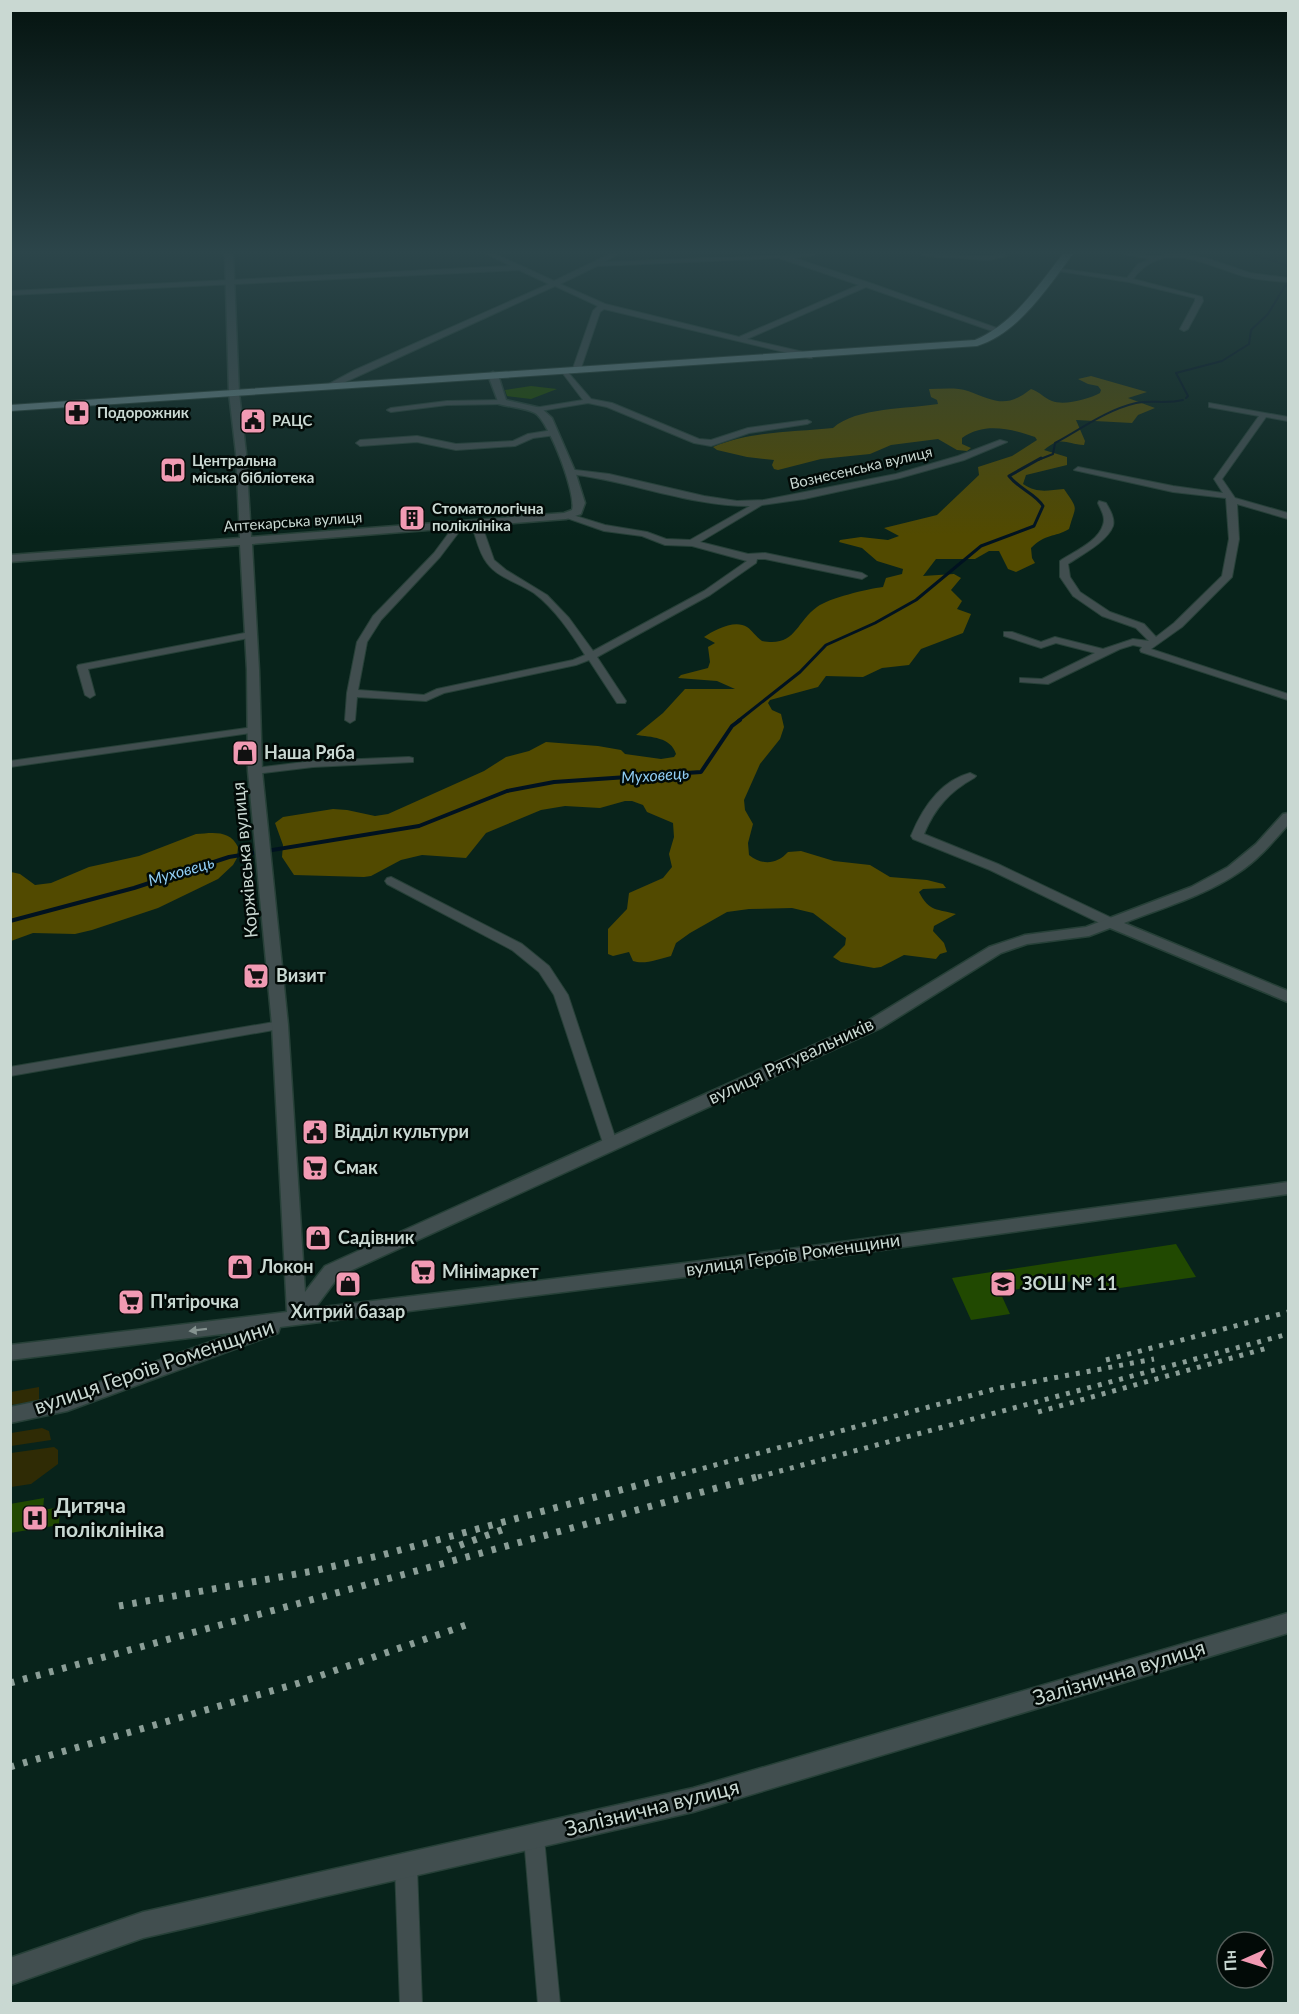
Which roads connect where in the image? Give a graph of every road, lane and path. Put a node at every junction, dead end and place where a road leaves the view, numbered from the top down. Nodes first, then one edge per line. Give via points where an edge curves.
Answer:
1 (233, 348) edge
2 (411, 348) edge
3 (580, 348) edge
4 (776, 348) edge
5 (923, 348) edge
6 (809, 356) junction
7 (570, 371) junction
8 (494, 375) junction
9 (330, 387) junction
10 (234, 393) junction
11 (588, 401) junction
12 (502, 402) junction
13 (1212, 405) dead end
14 (10, 408) edge
15 (537, 410) junction
16 (391, 411) dead end
17 (1264, 415) junction
18 (1288, 419) edge
19 (807, 422) dead end
20 (553, 433) junction
21 (1003, 441) dead end
22 (360, 443) dead end
23 (1078, 470) dead end
24 (570, 471) junction
25 (1231, 498) junction
26 (1102, 503) dead end
27 (758, 505) junction
28 (572, 514) junction
29 (1288, 516) edge
30 (476, 523) junction
31 (460, 524) junction
32 (244, 540) junction
33 (692, 543) junction
34 (748, 557) junction
35 (10, 559) edge
36 (862, 576) dead end
37 (1008, 634) dead end
38 (250, 635) junction
39 (1152, 643) junction
40 (1105, 653) junction
41 (591, 657) junction
42 (1024, 680) dead end
43 (352, 693) junction
44 (90, 695) dead end
45 (1288, 697) edge
46 (621, 701) dead end
47 (350, 720) dead end
48 (254, 730) junction
49 (409, 760) dead end
50 (10, 764) edge
51 (255, 771) junction
52 (970, 776) dead end
53 (1288, 817) edge
54 (391, 881) dead end
55 (1113, 924) junction
56 (1288, 997) edge
57 (280, 1025) junction
58 (10, 1072) edge
59 (610, 1143) junction
60 (1288, 1188) edge
61 (297, 1318) junction
62 (10, 1353) edge
63 (10, 1415) edge
64 (1288, 1623) edge
65 (534, 1838) junction
66 (406, 1867) junction
67 (10, 1972) edge
68 (411, 2004) edge
69 (549, 2004) edge

1 - 10 street, Коржівська вулиця
2 - 9 street
3 - 7 street
4 - 6 street
5 - 6 main road
6 - 7 main road
7 - 8 main road
7 - 11 street
8 - 9 main road
8 - 12 street
9 - 10 main road
10 - 14 main road
10 - 32 street, Коржівська вулиця
11 - 15 street
11 - 19 street via 609,405 697,441 711,443 748,430
12 - 15 street
12 - 16 street via 447,403
13 - 17 street
15 - 20 street via 547,418
17 - 18 street
17 - 25 street via 1218,479
20 - 22 street via 515,443 456,447 417,438
20 - 24 street
21 - 27 street, Вознесенська вулиця via 922,472
23 - 25 street
24 - 27 street, Вознесенська вулиця via 720,502
24 - 28 street via 580,503
25 - 29 street
25 - 39 street via 1234,539 1227,577
26 - 39 street via 1108,514 1108,526 1094,543 1063,563 1065,577 1076,594 1106,614 1140,626
27 - 33 street, Вознесенська вулиця
28 - 30 street, Аптекарська вулиця
28 - 33 street via 604,528 644,534 665,542
30 - 31 street, Аптекарська вулиця
30 - 41 street via 488,559 545,597
31 - 32 street, Аптекарська вулиця
31 - 43 street via 437,555 376,618 362,642
32 - 35 street, Аптекарська вулиця
32 - 38 street, Коржівська вулиця
33 - 34 street
34 - 36 street via 765,555
34 - 41 street via 753,561 707,593
37 - 40 street via 1041,645 1055,640
38 - 44 street via 82,667
38 - 48 street, Коржівська вулиця
39 - 40 street via 1133,642
39 - 45 street via 1145,650
40 - 42 street via 1044,682
41 - 43 street via 441,691 426,698
41 - 46 street
43 - 47 street
48 - 50 street
48 - 51 street, Коржівська вулиця
49 - 51 street
51 - 57 street, Коржівська вулиця
52 - 55 street via 955,784 927,810 917,836 994,867
53 - 55 street, вулиця Рятувальників via 1233,870 1196,890
54 - 59 street via 517,947 544,969 561,995
55 - 56 street
55 - 59 street, вулиця Рятувальників via 1025,940 995,950 875,1024
57 - 58 street
57 - 61 street, Коржівська вулиця
59 - 61 street, вулиця Рятувальників via 332,1271
60 - 61 street, вулиця Героїв Роменщини
61 -> 62 street, вулиця Героїв Роменщини
61 - 63 street, вулиця Героїв Роменщини via 60,1405
64 - 65 street, Залізнична вулиця via 693,1800
65 - 66 street, Залізнична вулиця
65 - 69 street
66 - 67 street, Залізнична вулиця via 143,1925
66 - 68 street

